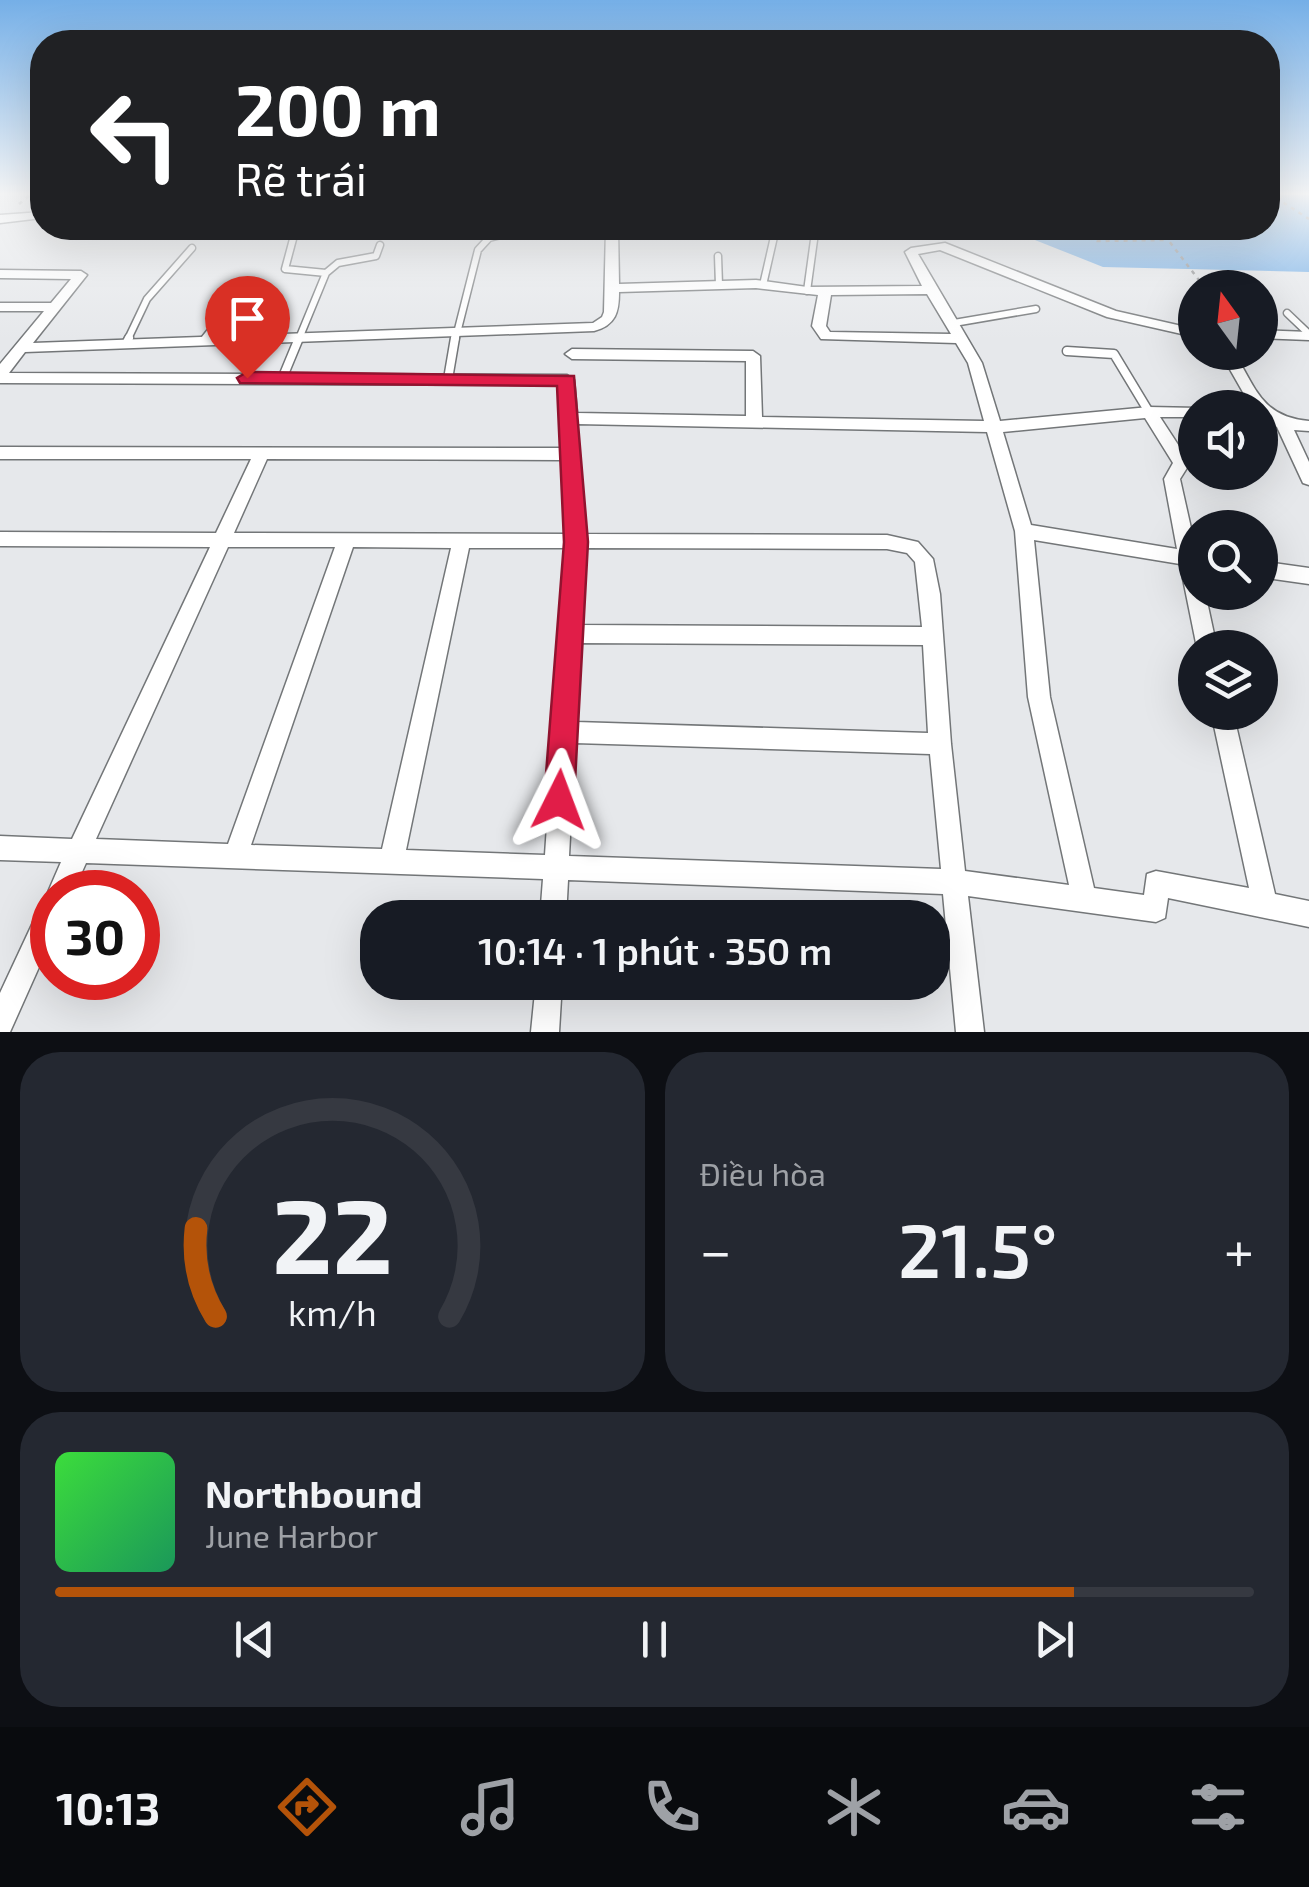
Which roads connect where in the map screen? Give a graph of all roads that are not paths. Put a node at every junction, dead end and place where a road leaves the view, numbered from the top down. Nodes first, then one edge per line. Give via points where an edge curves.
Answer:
1 (292, 243) edge
2 (481, 243) edge
3 (609, 243) edge
4 (773, 243) edge
5 (814, 243) edge
6 (380, 245) dead end
7 (192, 248) dead end
8 (718, 256) dead end
9 (326, 273) junction
10 (0, 274) edge
11 (718, 285) junction
12 (763, 285) junction
13 (610, 288) junction
14 (931, 290) junction
15 (816, 292) junction
16 (56, 306) junction
17 (0, 307) edge
18 (1036, 310) dead end
19 (1287, 313) dead end
20 (224, 314) dead end
21 (574, 329) junction
22 (1178, 329) edge
23 (458, 331) junction
24 (958, 331) junction
25 (1278, 334) edge
26 (1309, 335) edge
27 (300, 336) junction
28 (204, 339) junction
29 (127, 342) junction
30 (21, 348) junction
31 (1067, 351) dead end
32 (572, 354) junction
33 (0, 376) edge
34 (282, 379) junction
35 (448, 379) junction
36 (567, 380) junction
37 (1149, 412) junction
38 (1178, 412) edge
39 (570, 418) junction
40 (1278, 421) edge
41 (754, 422) junction
42 (1283, 424) junction
43 (1309, 426) edge
44 (995, 427) junction
45 (0, 454) edge
46 (571, 454) junction
47 (261, 455) junction
48 (1309, 480) edge
49 (1179, 510) edge
50 (1024, 531) junction
51 (222, 538) junction
52 (0, 540) edge
53 (346, 542) junction
54 (460, 542) junction
55 (576, 542) junction
56 (1178, 556) edge
57 (1278, 571) edge
58 (1309, 576) edge
59 (571, 634) junction
60 (932, 636) junction
61 (1226, 730) edge
62 (562, 732) junction
63 (940, 744) junction
64 (0, 848) edge
65 (79, 852) junction
66 (236, 854) junction
67 (391, 863) junction
68 (556, 869) junction
69 (70, 870) edge
70 (957, 882) junction
71 (1084, 897) junction
72 (554, 900) edge
73 (1265, 904) junction
74 (1309, 914) edge
75 (30, 958) edge
76 (548, 1000) edge
77 (0, 1024) edge
78 (546, 1032) edge
79 (970, 1032) edge

1 - 9 lane via 285,269
2 - 23 lane
3 - 13 street
4 - 12 lane
5 - 15 lane
6 - 9 lane via 376,256 338,263
7 - 29 lane via 146,299
8 - 11 lane
9 - 27 lane
10 - 16 street via 81,276
11 - 12 street
11 - 13 street
12 - 15 street
13 - 21 street via 611,314 604,324
14 - 15 street
14 - 22 street via 911,252 942,246 1112,314
14 - 24 street
15 - 24 street via 826,336
16 - 17 street
16 - 30 street
18 - 24 lane
19 - 26 lane
20 - 28 lane
21 - 23 street
21 - 32 street
23 - 27 street
23 - 35 lane
24 - 44 street
25 - 26 street
27 - 28 street
27 - 34 lane
28 - 29 street
29 - 30 street
30 - 33 street
31 - 37 lane via 1114,354
32 - 36 street
32 - 41 street via 753,356
33 - 34 street
34 - 35 street
35 - 36 street
36 - 39 street
37 - 38 street
37 - 44 street
37 - 49 street via 1182,463 1172,479
39 - 41 street
39 - 46 street
40 - 42 street
41 - 44 street
42 - 43 street
42 - 48 street
44 - 50 street
45 - 47 street
46 - 47 street
46 - 55 street
47 - 51 street
50 - 56 street
50 - 71 street via 1039,697
51 - 52 street
51 - 53 street
51 - 65 street
53 - 54 street
53 - 66 street
54 - 55 street
54 - 67 street
55 - 59 street
55 - 60 street via 912,547 924,559
57 - 58 street
59 - 60 street
59 - 62 street
60 - 63 street
61 - 73 street
62 - 63 street
62 - 68 street
63 - 70 street
64 - 65 street
65 - 66 street
65 - 69 street
66 - 67 street
67 - 68 street
68 - 70 street
68 - 72 street
70 - 71 street
70 - 79 street
71 - 73 street via 1156,908 1156,883
73 - 74 street
75 - 77 street
76 - 78 street

